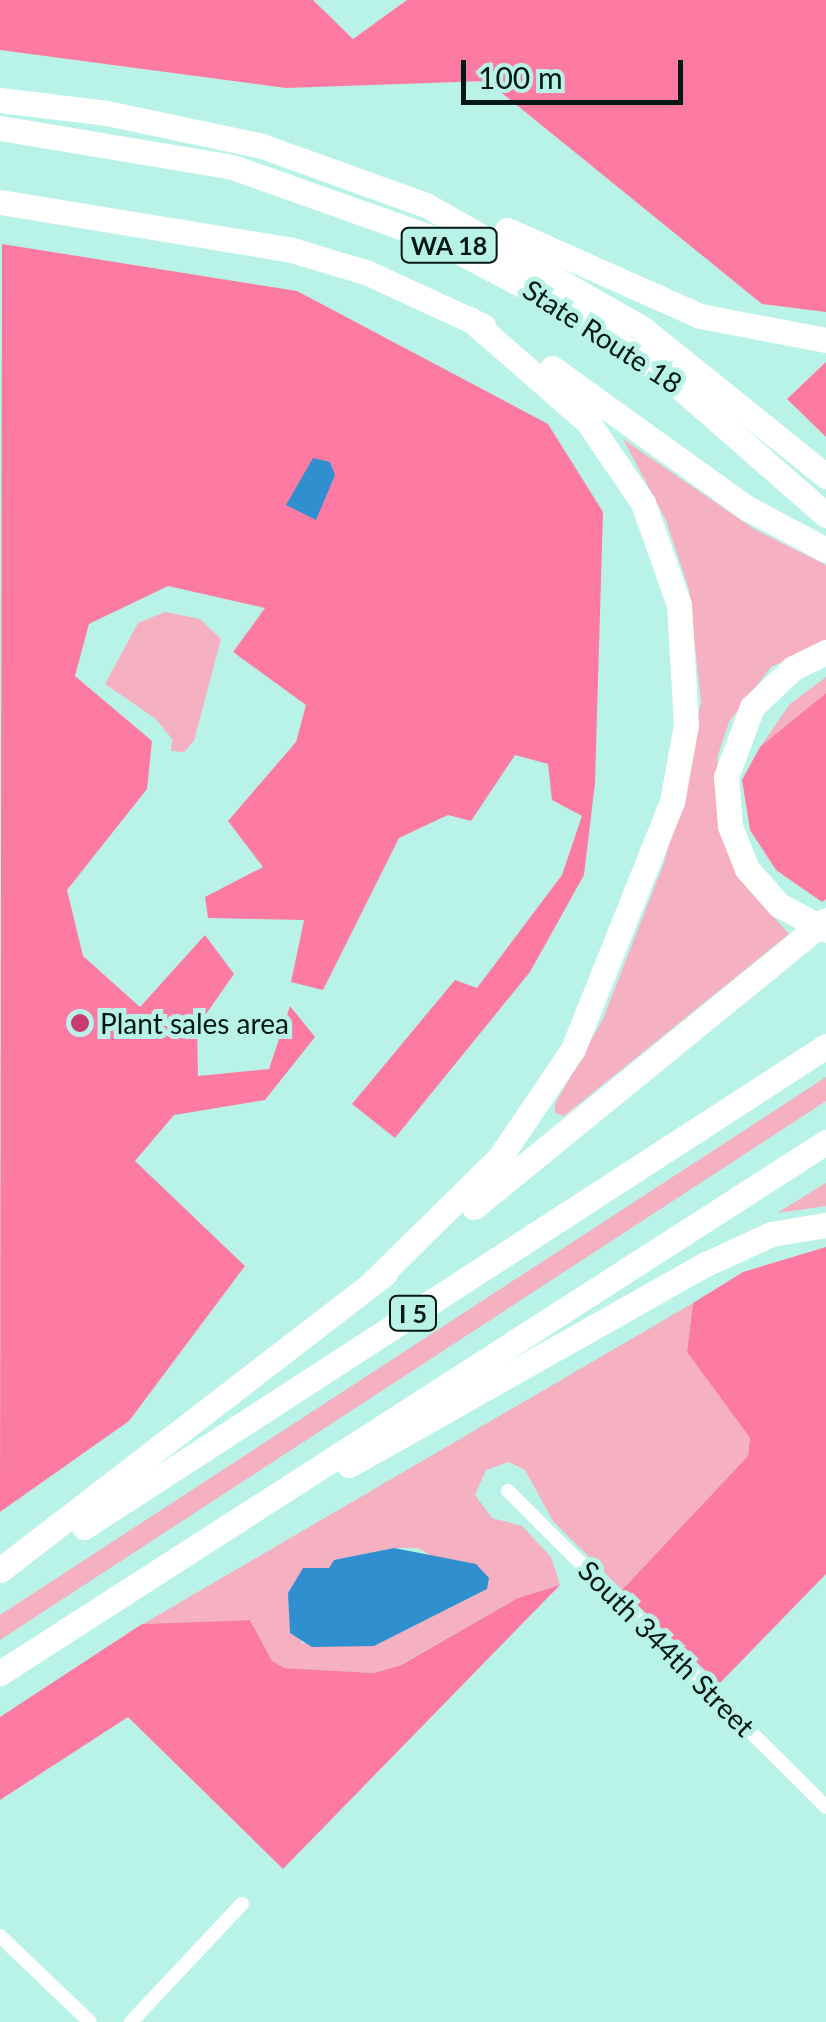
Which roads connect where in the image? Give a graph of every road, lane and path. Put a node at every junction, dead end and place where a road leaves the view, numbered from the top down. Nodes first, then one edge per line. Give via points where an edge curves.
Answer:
1 (2, 100) edge
2 (0, 128) edge
3 (380, 186) junction
4 (0, 202) edge
5 (470, 319) junction
6 (826, 340) edge
7 (826, 476) edge
8 (826, 514) edge
9 (826, 550) edge
10 (826, 652) edge
11 (826, 920) edge
12 (826, 930) edge
13 (826, 1046) edge
14 (826, 1142) edge
15 (826, 1225) edge
16 (374, 1281) junction
17 (508, 1491) dead end
18 (186, 1552) junction
19 (0, 1570) edge
20 (0, 1581) edge
21 (0, 1673) edge
22 (826, 1807) edge
23 (242, 1904) dead end
24 (0, 1936) edge
25 (90, 2022) edge
26 (131, 2022) edge

1 - 3 highway, State Route 18 / WA 18 via 211,134
2 - 8 highway, State Route 18 / WA 18 via 232,167 362,208 450,245 562,306 666,376
3 - 6 highway via 465,211 700,316
3 - 7 highway, State Route 18 / WA 18 via 492,238 594,297 726,390
4 - 5 highway via 249,238 368,274
5 - 9 highway via 548,365 747,508
5 - 16 highway via 588,422 643,503 679,605 686,725 672,802 574,1049 500,1158
10 - 12 highway via 793,668 752,707 726,777 730,826 747,868 779,905
11 - 16 highway
13 - 20 highway, I 5
14 - 18 highway
15 - 18 highway via 770,1234 706,1264
16 - 19 highway
17 - 22 street, South 344th Street
18 - 21 highway
23 - 26 street
24 - 25 street

